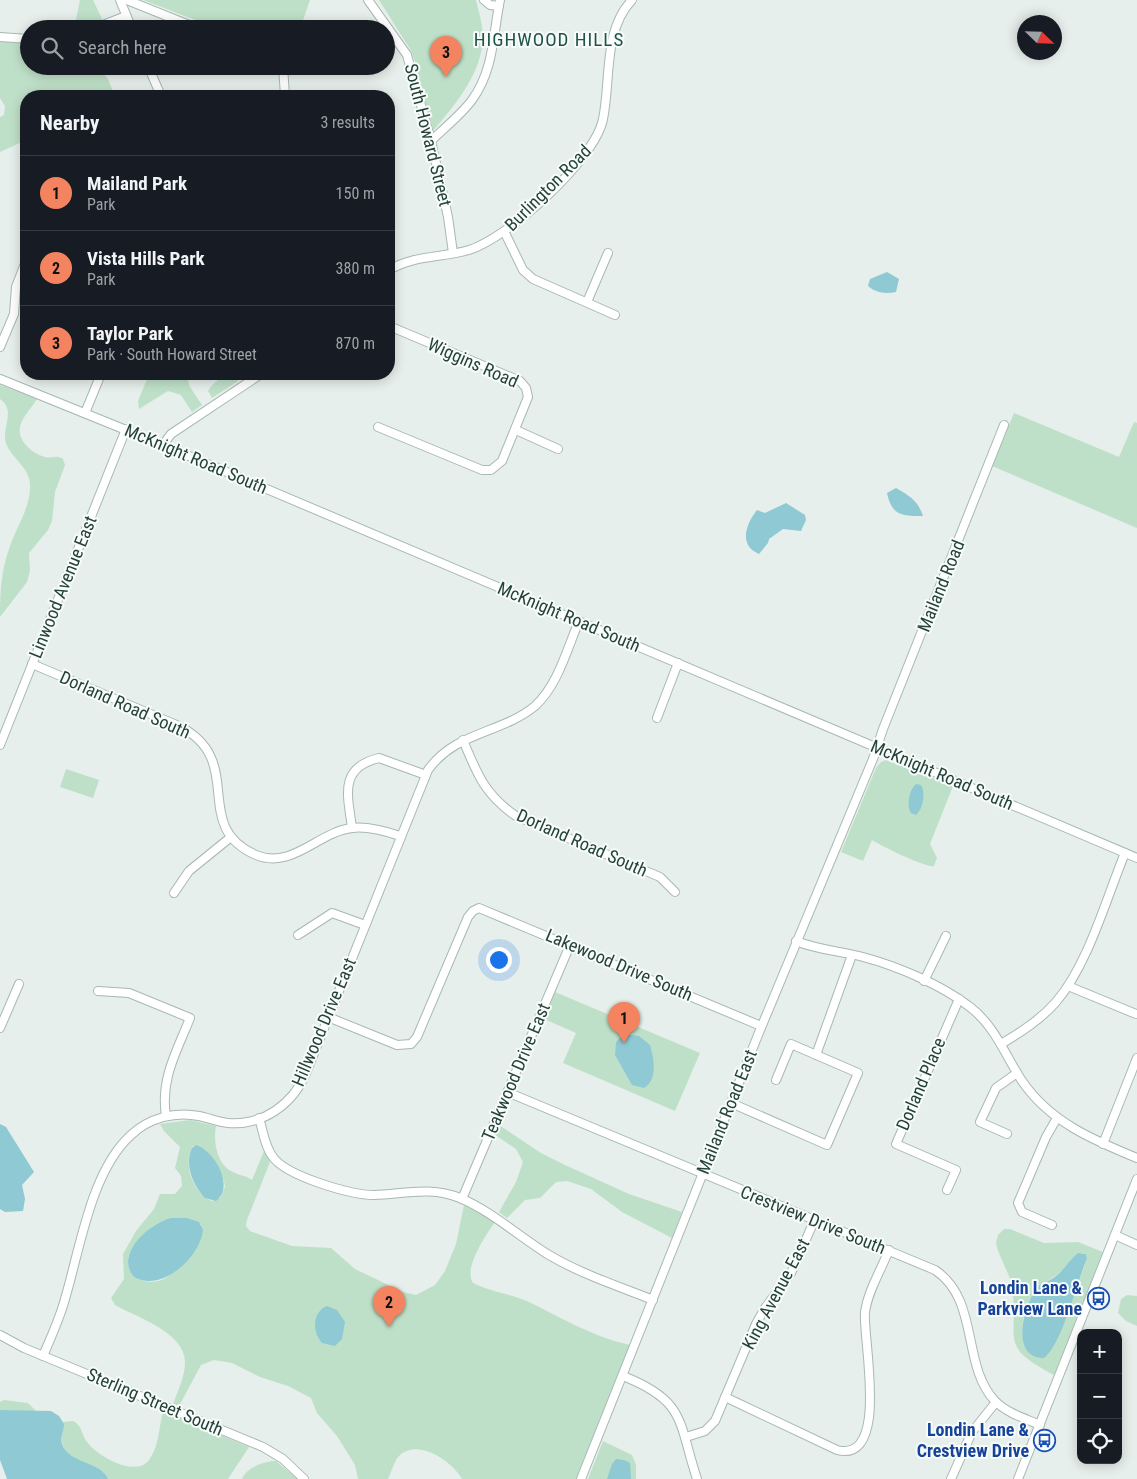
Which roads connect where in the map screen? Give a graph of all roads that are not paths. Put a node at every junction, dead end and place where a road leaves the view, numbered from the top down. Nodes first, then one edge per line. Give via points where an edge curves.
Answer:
1 (120, 0) edge
2 (128, 0) edge
3 (132, 0) edge
4 (368, 0) edge
5 (484, 0) edge
6 (632, 0) edge
7 (499, 3) edge
8 (126, 16) junction
9 (116, 20) edge
10 (128, 20) edge
11 (178, 20) edge
12 (382, 20) edge
13 (0, 37) edge
14 (20, 38) edge
15 (395, 38) edge
16 (152, 75) edge
17 (284, 75) edge
18 (158, 90) edge
19 (285, 90) edge
20 (431, 141) junction
21 (505, 233) junction
22 (454, 253) junction
23 (608, 253) dead end
24 (395, 267) edge
25 (20, 277) edge
26 (587, 302) junction
27 (615, 315) dead end
28 (395, 329) edge
29 (0, 347) edge
30 (0, 379) edge
31 (99, 380) edge
32 (249, 380) edge
33 (85, 412) junction
34 (1004, 425) dead end
35 (378, 427) dead end
36 (126, 429) junction
37 (516, 430) junction
38 (163, 445) junction
39 (558, 450) dead end
40 (579, 621) junction
41 (678, 663) junction
42 (32, 664) junction
43 (657, 718) dead end
44 (463, 740) junction
45 (0, 745) edge
46 (877, 747) junction
47 (426, 775) junction
48 (352, 828) junction
49 (400, 836) junction
50 (231, 837) junction
51 (1125, 852) junction
52 (1137, 858) edge
53 (675, 892) dead end
54 (174, 893) dead end
55 (365, 925) junction
56 (298, 935) dead end
57 (946, 936) dead end
58 (796, 941) junction
59 (570, 945) junction
60 (852, 955) junction
61 (924, 982) junction
62 (18, 984) dead end
63 (1068, 986) junction
64 (98, 991) dead end
65 (959, 999) junction
66 (1136, 1014) edge
67 (328, 1017) junction
68 (762, 1026) junction
69 (0, 1028) edge
70 (1001, 1044) junction
71 (816, 1055) junction
72 (1137, 1058) edge
73 (1017, 1073) junction
74 (776, 1080) dead end
75 (508, 1092) junction
76 (731, 1103) junction
77 (166, 1116) junction
78 (259, 1118) junction
79 (1057, 1118) junction
80 (1007, 1134) dead end
81 (1104, 1144) junction
82 (1137, 1158) edge
83 (702, 1174) junction
84 (1137, 1179) edge
85 (947, 1190) dead end
86 (462, 1199) junction
87 (815, 1219) junction
88 (1052, 1224) dead end
89 (1115, 1235) junction
90 (1137, 1245) edge
91 (889, 1250) junction
92 (653, 1300) junction
93 (0, 1335) edge
94 (43, 1356) junction
95 (623, 1376) junction
96 (725, 1397) junction
97 (996, 1402) junction
98 (1040, 1425) junction
99 (686, 1437) junction
100 (304, 1479) edge
101 (582, 1479) edge
102 (697, 1479) edge
103 (951, 1479) edge
104 (1018, 1479) edge

1 - 8 street
2 - 3 street
3 - 11 street
4 - 12 street, South Howard Street
5 - 7 street via 490,5
6 - 21 street, Burlington Road via 615,28 604,117 594,145
7 - 20 street via 489,64 479,89 467,106
8 - 9 street
8 - 10 street
13 - 14 street
15 - 20 street, South Howard Street via 407,55
16 - 18 street
17 - 19 street
20 - 22 street, South Howard Street
21 - 22 street, Burlington Road
21 - 26 street via 528,276
22 - 24 street, Burlington Road via 416,258
23 - 26 street
25 - 29 street via 16,287 15,312
26 - 27 street
28 - 37 street, Wiggins Road via 523,384 528,397
30 - 33 street, McKnight Road South
31 - 33 street
32 - 38 street via 171,434
33 - 36 street, McKnight Road South
34 - 46 street, Mailand Road
35 - 37 street, Wiggins Road via 486,471 499,465
36 - 38 street, McKnight Road South
36 - 42 street, Linwood Avenue East
37 - 39 street
38 - 40 street, McKnight Road South
40 - 41 street, McKnight Road South
40 - 44 street, Hillwood Drive East via 554,680 539,702 519,716
41 - 43 street
41 - 46 street, McKnight Road South
42 - 45 street, Linwood Avenue East
42 - 50 street, Dorland Road South via 179,726 201,740 214,763 219,811
44 - 47 street, Hillwood Drive East via 443,753
44 - 53 street, Dorland Road South via 483,785 507,810 660,877
46 - 51 street, McKnight Road South
46 - 58 street, Mailand Road East
47 - 48 street via 379,758 354,772 347,783
47 - 49 street, Hillwood Drive East
48 - 49 street, Dorland Road South via 370,828
48 - 50 street, Dorland Road South via 336,832 302,850 270,859 254,854
49 - 55 street, Hillwood Drive East
50 - 54 street via 189,871
51 - 52 street, McKnight Road South
51 - 63 street
55 - 56 street via 332,913
55 - 67 street, Hillwood Drive East
57 - 61 street
58 - 60 street via 820,950
58 - 68 street, Mailand Road East
59 - 67 street, Lakewood Drive South via 489,911 476,909 468,917 413,1042 398,1046
59 - 68 street, Lakewood Drive South
59 - 75 street, Teakwood Drive East
60 - 61 street via 884,963
60 - 71 street
61 - 65 street
62 - 69 street
63 - 66 street
63 - 70 street via 1041,1017
64 - 77 street via 131,994 190,1018 165,1082
65 - 70 street via 980,1016
65 - 85 street, Dorland Place via 896,1144 956,1170
67 - 78 street, Hillwood Drive East via 300,1086 279,1108
68 - 76 street, Mailand Road East
70 - 73 street
71 - 74 street via 791,1044
71 - 76 street via 858,1073 827,1145
72 - 81 street
73 - 79 street via 1036,1099
73 - 80 street via 996,1088 980,1122
75 - 83 street, Crestview Drive South
75 - 86 street, Teakwood Drive East
76 - 83 street, Mailand Road East
77 - 78 street, Hillwood Drive East via 190,1114 231,1123
77 - 94 street, Hillwood Drive East via 145,1124 130,1136 104,1176 83,1227 64,1304
78 - 86 street via 269,1151 278,1162 333,1188 368,1195 428,1190
79 - 81 street via 1080,1134
79 - 88 street via 1018,1203 1022,1212
81 - 82 street
83 - 87 street, Crestview Drive South
83 - 92 street, Mailand Road East
84 - 89 street
86 - 92 street via 496,1217 560,1261
87 - 91 street, Crestview Drive South
87 - 96 street, King Avenue East via 791,1273 756,1324
89 - 90 street
89 - 98 street
91 - 96 street via 865,1310 871,1409 866,1429 856,1447 847,1451 837,1450
91 - 97 street, Crestview Drive South via 935,1270 954,1288 962,1305 981,1377
92 - 95 street, Mailand Road East
93 - 94 street, Sterling Street South
94 - 100 street, Sterling Street South via 263,1447 287,1462
95 - 99 street via 669,1402
95 - 101 street, Mailand Road East
96 - 99 street, King Avenue East via 711,1426
97 - 98 street, Crestview Drive South
97 - 103 street via 972,1432
98 - 104 street
99 - 102 street

